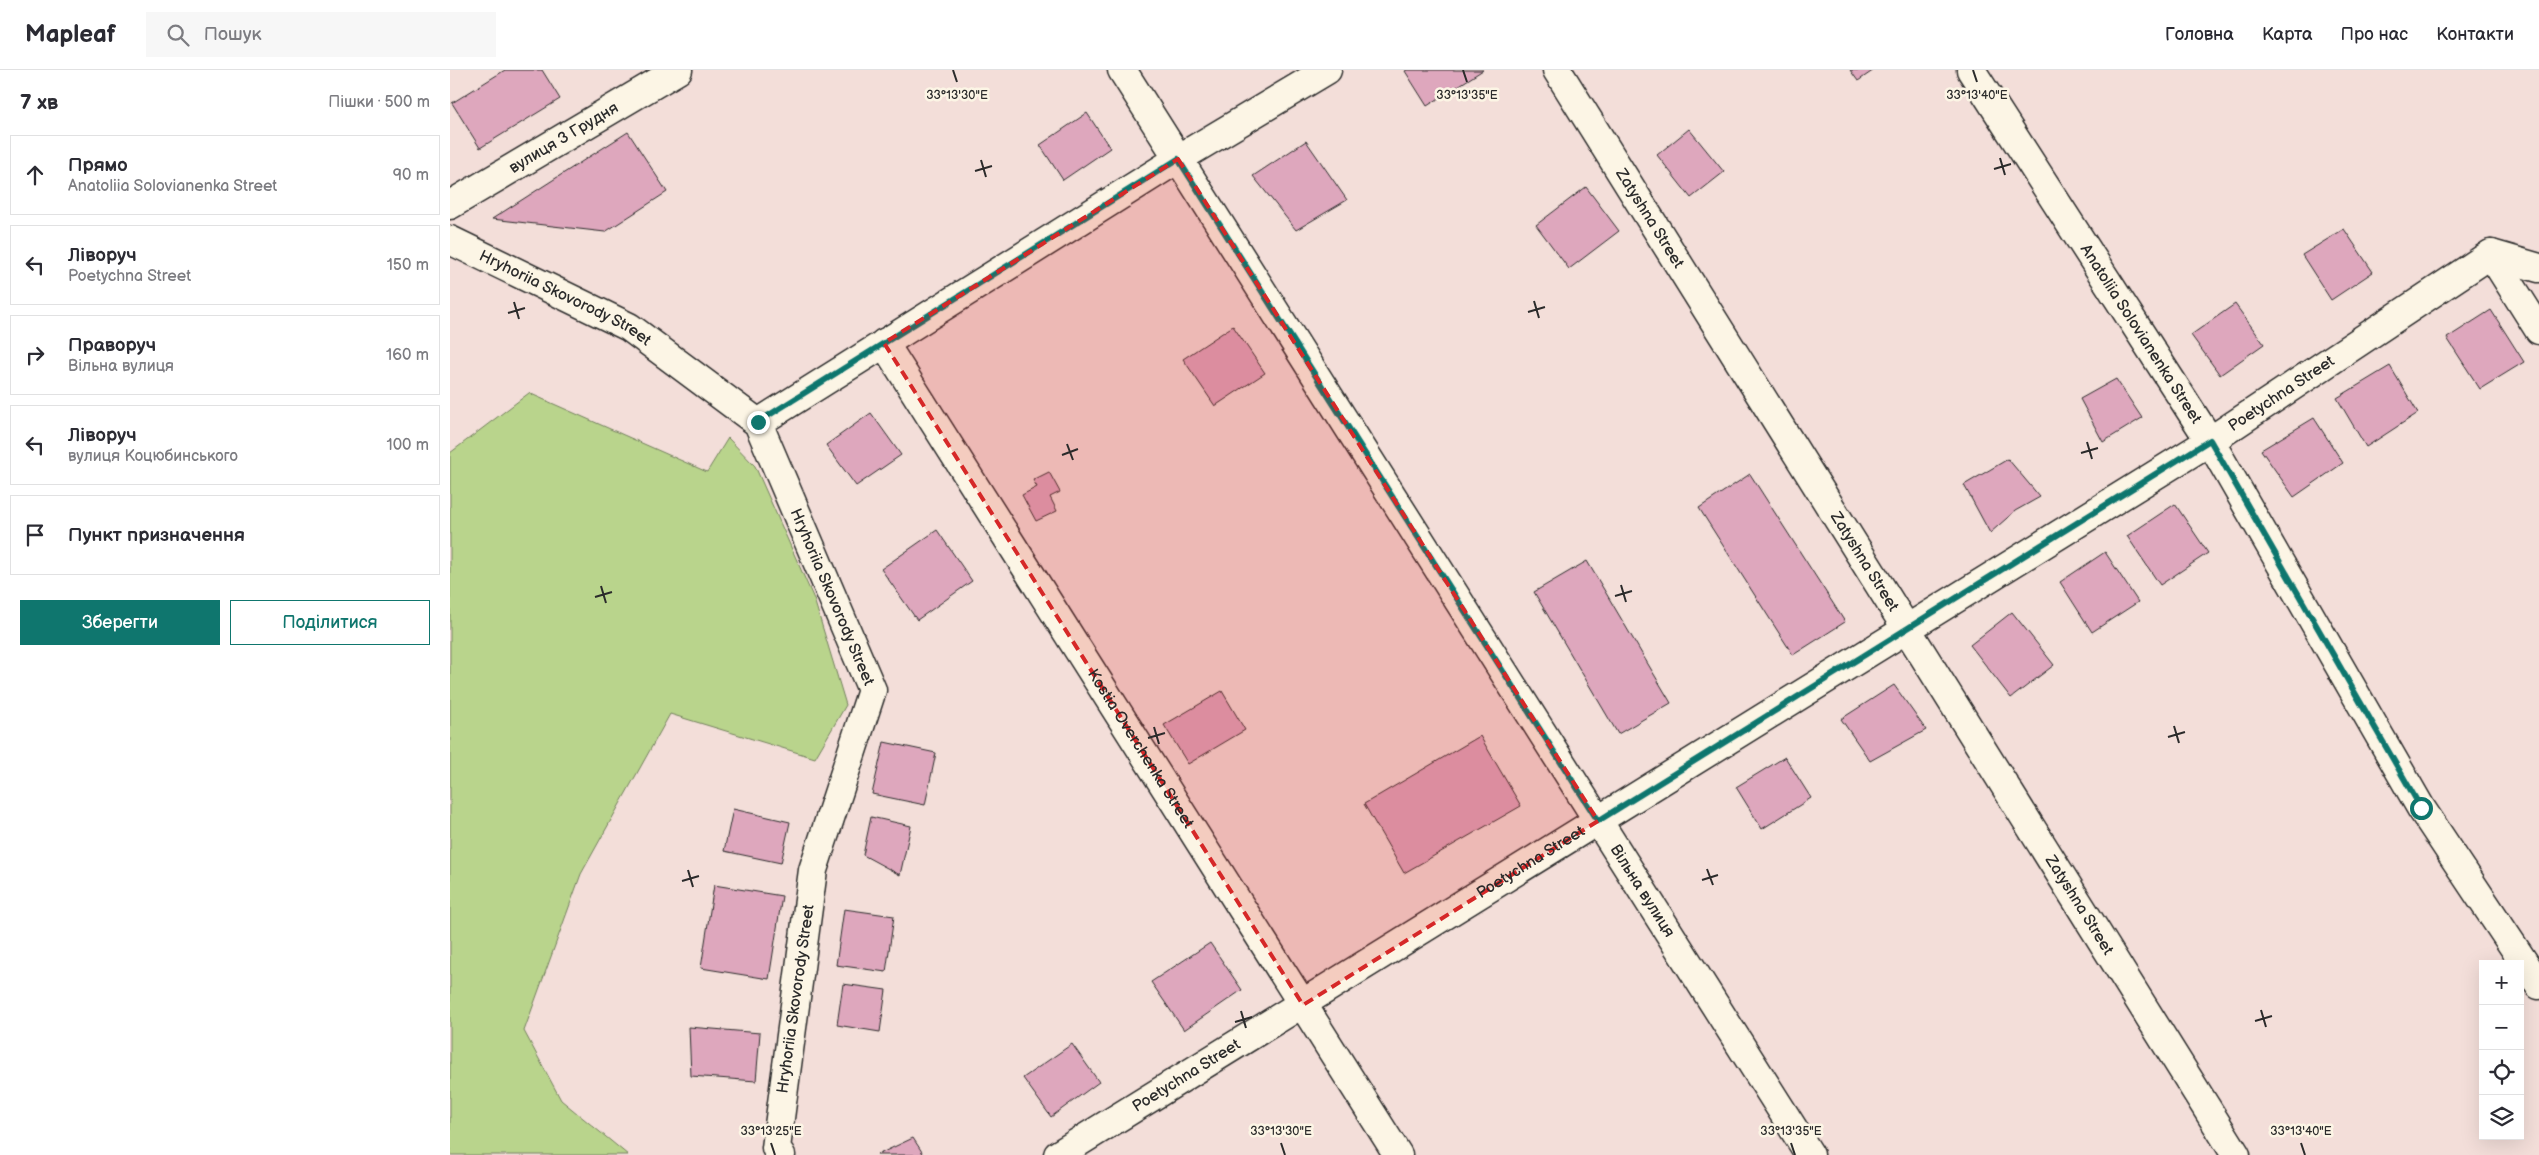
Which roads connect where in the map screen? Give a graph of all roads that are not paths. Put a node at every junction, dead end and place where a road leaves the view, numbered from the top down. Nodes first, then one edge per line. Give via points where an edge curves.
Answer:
1 (678, 70) edge
2 (1122, 70) edge
3 (1327, 70) edge
4 (1557, 70) edge
5 (1971, 70) edge
6 (1178, 159) junction
7 (450, 205) edge
8 (450, 240) edge
9 (2490, 254) junction
10 (2539, 268) edge
11 (2539, 330) edge
12 (884, 343) junction
13 (758, 422) junction
14 (2210, 440) junction
15 (1906, 628) junction
16 (1598, 821) junction
17 (2539, 985) edge
18 (1303, 1005) junction
19 (781, 1155) edge
20 (1058, 1155) edge
21 (1398, 1155) edge
22 (1810, 1155) edge
23 (2236, 1155) edge

1 - 7 street, вулиця 3 Грудня
2 - 6 street, Вільна вулиця
3 - 6 street
4 - 15 street, Zatyshna Street
5 - 14 street, Anatoliia Solovianenka Street
6 - 12 street
6 - 16 street, Вільна вулиця
8 - 13 street, Hryhoriia Skovorody Street via 629,327
9 - 10 street
9 - 11 street
9 - 14 street, Poetychna Street
12 - 13 street
12 - 18 street, Kostia Overchenka Street
13 - 19 street, Hryhoriia Skovorody Street via 872,690 813,870 776,1148
14 - 15 street, Poetychna Street
14 - 17 street, Anatoliia Solovianenka Street via 2421,808
15 - 16 street, Poetychna Street
15 - 23 street, Zatyshna Street
16 - 18 street, Poetychna Street
16 - 22 street, Вільна вулиця
18 - 20 street, Poetychna Street
18 - 21 street, Kostia Overchenka Street

